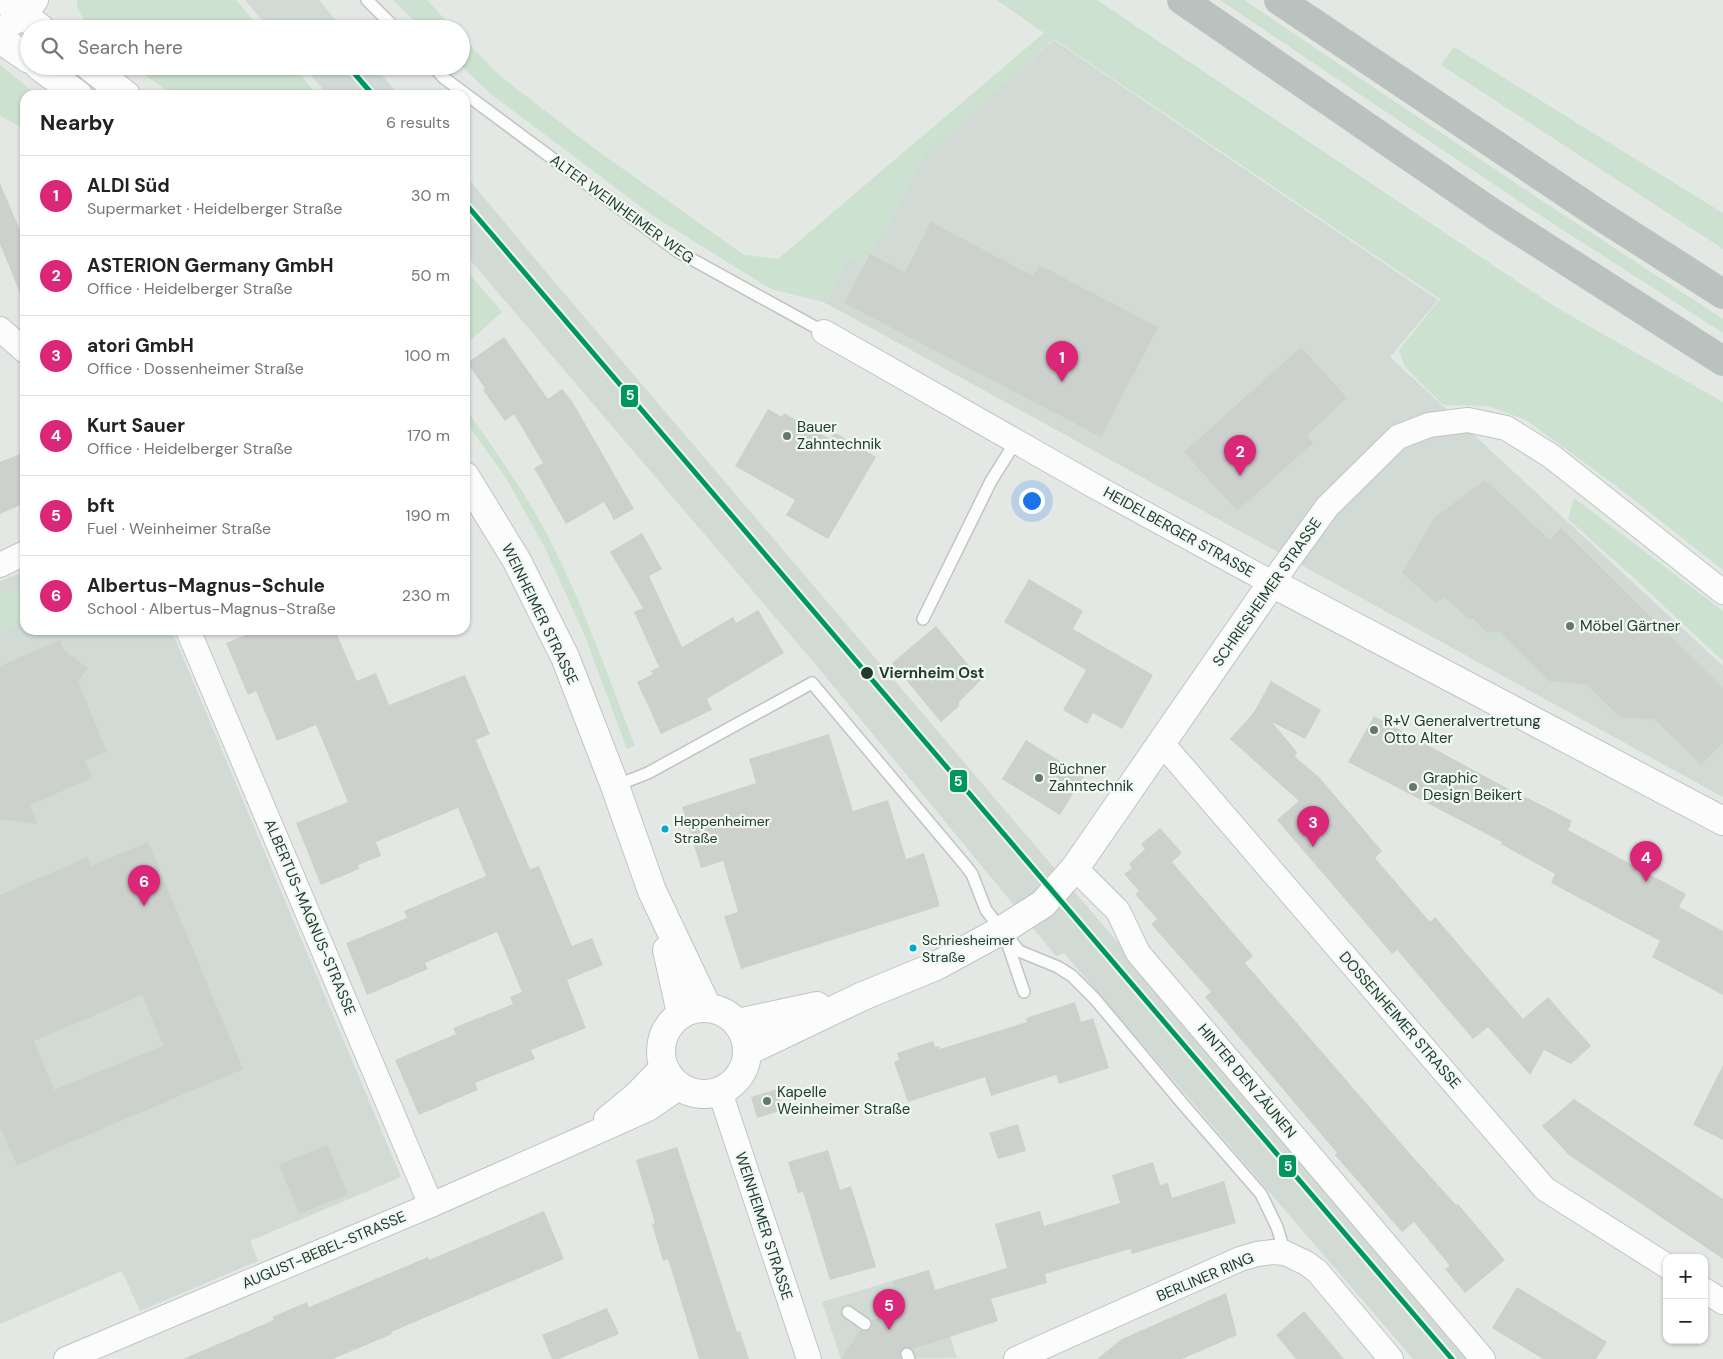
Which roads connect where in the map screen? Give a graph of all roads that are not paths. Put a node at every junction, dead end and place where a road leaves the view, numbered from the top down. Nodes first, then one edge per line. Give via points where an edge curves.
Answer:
1 (4, 0) edge
2 (367, 0) edge
3 (1172, 0) edge
4 (1182, 0) edge
5 (1279, 0) edge
6 (34, 15) edge
7 (1207, 18) junction
8 (22, 20) edge
9 (387, 20) edge
10 (20, 21) edge
11 (0, 28) edge
12 (0, 39) edge
13 (20, 53) edge
14 (51, 75) edge
15 (100, 75) edge
16 (441, 75) edge
17 (71, 90) edge
18 (120, 90) edge
19 (460, 90) edge
20 (470, 97) edge
21 (1723, 294) edge
22 (0, 330) edge
23 (824, 332) joint
24 (20, 347) edge
25 (1723, 362) edge
26 (1016, 441) junction
27 (470, 484) edge
28 (20, 555) edge
29 (0, 565) edge
30 (1272, 583) junction
31 (1723, 592) edge
32 (923, 619) dead end
33 (190, 635) edge
34 (1161, 742) junction
35 (615, 786) junction
36 (1723, 821) edge
37 (1075, 868) junction
38 (1002, 930) junction
39 (1024, 992) dead end
40 (863, 996) junction
41 (694, 1010) junction
42 (738, 1023) junction
43 (748, 1051) junction
44 (663, 1066) junction
45 (680, 1087) junction
46 (720, 1092) junction
47 (582, 1139) junction
48 (431, 1205) junction
49 (1286, 1253) junction
50 (1663, 1263) edge
51 (1708, 1293) edge
52 (1723, 1302) edge
53 (848, 1312) dead end
54 (864, 1324) dead end
55 (66, 1359) edge
56 (809, 1359) edge
57 (1016, 1359) edge
58 (1391, 1359) edge
59 (1483, 1359) edge

1 - 6 street
2 - 9 lane
3 - 7 highway
4 - 7 highway
5 - 21 highway via 1596,213
6 - 8 street
7 - 25 highway via 1495,215
10 - 11 street
12 - 13 street
14 - 17 street
15 - 18 street
16 - 19 lane, ALTER WEINHEIMER WEG
20 - 23 lane, ALTER WEINHEIMER WEG via 677,251
22 - 24 street
23 - 26 street, HEIDELBERGER STRASSE
26 - 30 street, HEIDELBERGER STRASSE
26 - 32 lane via 991,481
27 - 35 street, WEINHEIMER STRASSE via 517,561 565,657
28 - 29 street
30 - 31 street, SCHRIESHEIMER STRASSE via 1327,507 1398,437 1429,426 1468,420 1506,428 1551,456
30 - 34 street, SCHRIESHEIMER STRASSE
30 - 36 street, HEIDELBERGER STRASSE
33 - 48 street, ALBERTUS-MAGNUS-STRASSE
34 - 37 street, SCHRIESHEIMER STRASSE
34 - 50 street, DOSSENHEIMER STRASSE via 1545,1189
35 - 38 lane via 648,773 812,683 972,874 986,910
35 - 41 street, WEINHEIMER STRASSE
37 - 38 street, SCHRIESHEIMER STRASSE via 1043,904
37 - 59 street, HINTER DEN ZÄUNEN via 1118,911 1138,953
38 - 39 lane
38 - 40 street, SCHRIESHEIMER STRASSE via 936,966
38 - 49 lane via 1019,951 1058,966 1095,999 1261,1194
40 - 42 street, SCHRIESHEIMER STRASSE
40 - 43 street, SCHRIESHEIMER STRASSE
41 - 42 street via 719,1010
41 - 44 street via 670,1023 660,1051
42 - 43 street via 746,1036
43 - 46 street via 740,1076
44 - 45 street
44 - 47 street, AUGUST-BEBEL-STRASSE via 615,1113
45 - 46 street via 700,1094
45 - 47 street, AUGUST-BEBEL-STRASSE via 648,1109
46 - 56 street, WEINHEIMER STRASSE
47 - 48 street, AUGUST-BEBEL-STRASSE
48 - 55 street, AUGUST-BEBEL-STRASSE
49 - 57 street, BERLINER RING via 1257,1254 1240,1259
49 - 58 street, BERLINER RING via 1316,1271
51 - 52 street
53 - 54 lane

